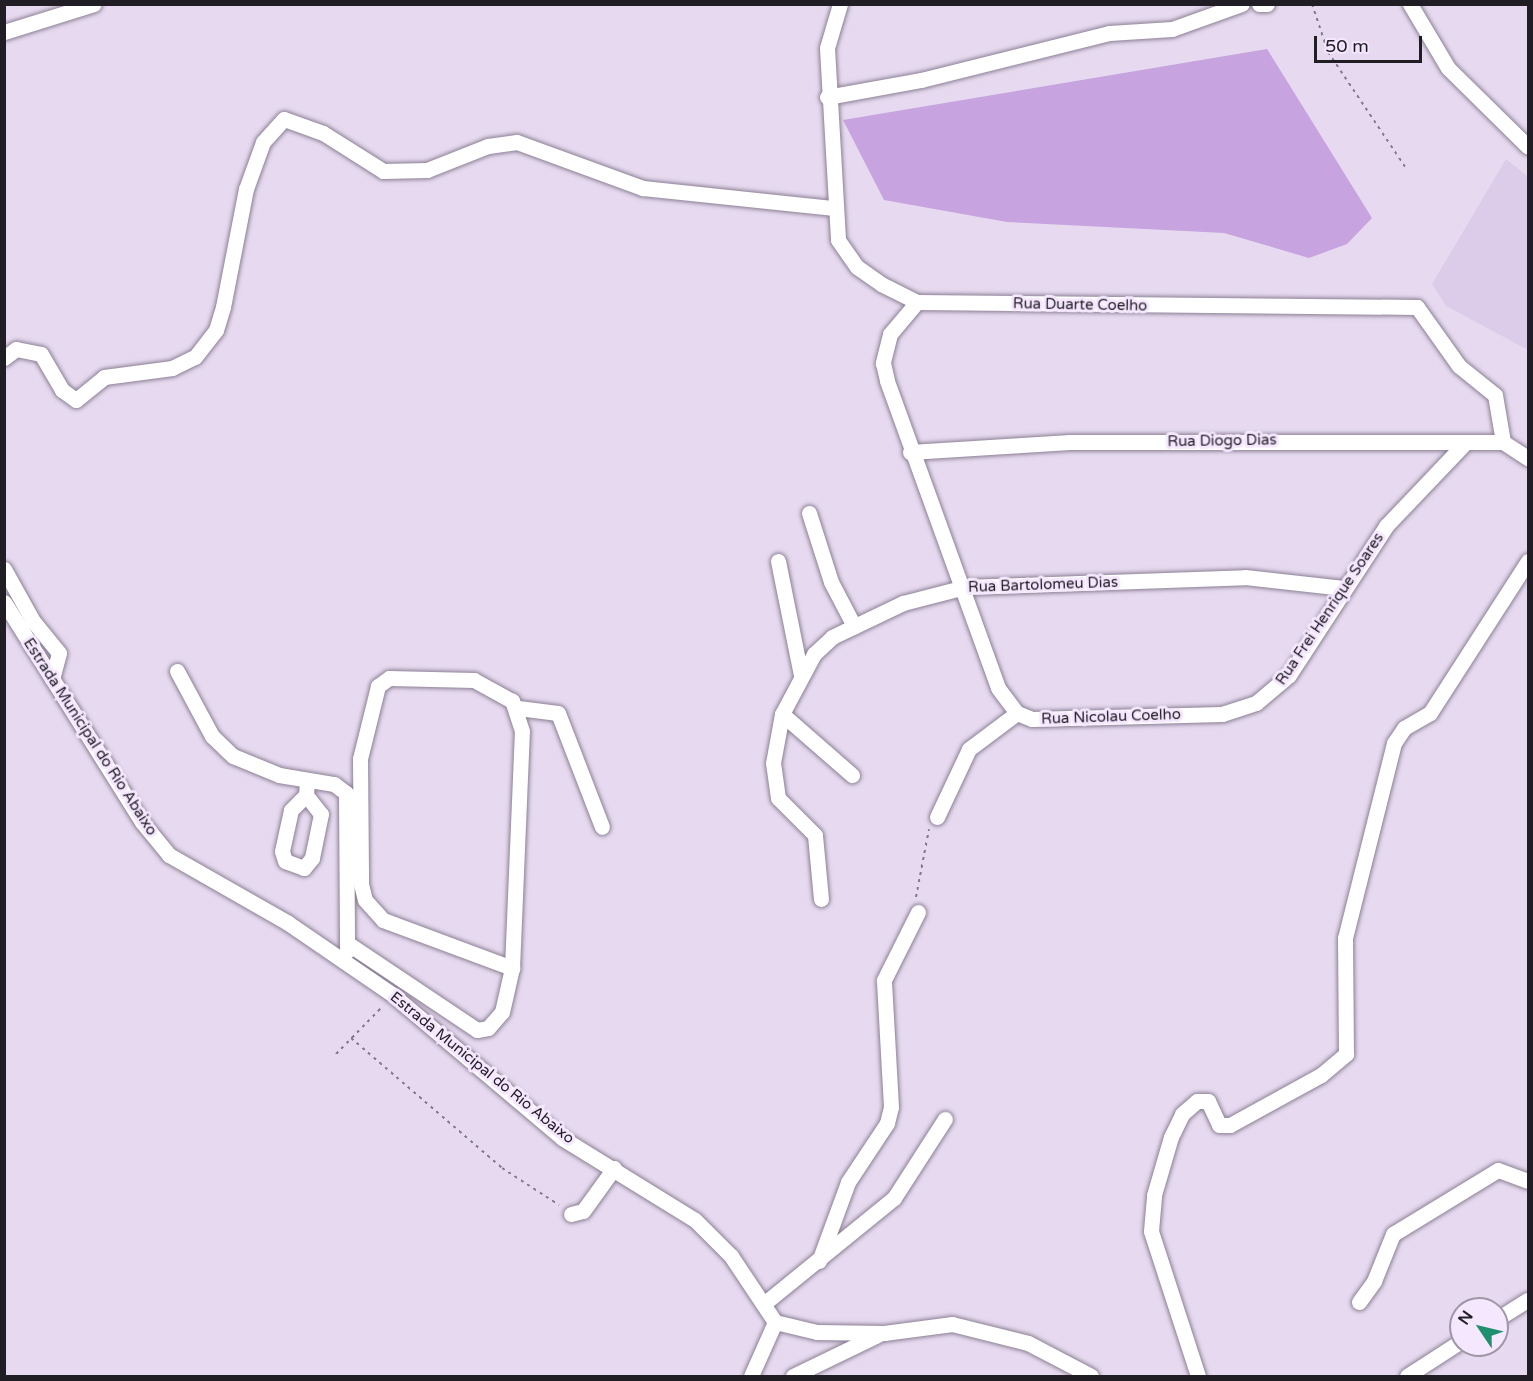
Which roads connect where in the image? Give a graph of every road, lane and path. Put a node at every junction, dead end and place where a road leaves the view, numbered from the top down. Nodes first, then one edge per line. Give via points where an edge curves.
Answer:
1 (94, 4) edge
2 (840, 4) edge
3 (1242, 4) edge
4 (1258, 4) edge
5 (1267, 4) edge
6 (1312, 4) edge
7 (1410, 4) edge
8 (4, 32) edge
9 (827, 97) junction
10 (1528, 147) edge
11 (1406, 168) dead end
12 (834, 208) junction
13 (917, 302) junction
14 (4, 358) edge
15 (1503, 442) junction
16 (1465, 443) junction
17 (910, 452) junction
18 (1528, 458) edge
19 (809, 513) dead end
20 (778, 561) dead end
21 (1528, 561) edge
22 (4, 569) edge
23 (965, 587) junction
24 (1342, 588) junction
25 (4, 602) edge
26 (854, 626) junction
27 (177, 671) dead end
28 (801, 675) junction
29 (52, 679) junction
30 (518, 708) junction
31 (1238, 712) joint
32 (1017, 713) junction
33 (782, 714) junction
34 (852, 775) dead end
35 (937, 817) joint
36 (602, 827) dead end
37 (821, 899) dead end
38 (918, 912) joint
39 (347, 943) junction
40 (347, 963) junction
41 (512, 968) junction
42 (393, 995) junction
43 (351, 1038) junction
44 (336, 1054) dead end
45 (945, 1119) dead end
46 (614, 1167) junction
47 (1528, 1181) edge
48 (572, 1214) joint
49 (819, 1261) junction
50 (1528, 1300) edge
51 (766, 1302) junction
52 (1359, 1302) dead end
53 (1509, 1312) edge
54 (775, 1322) junction
55 (817, 1332) junction
56 (884, 1333) junction
57 (1449, 1349) edge
58 (826, 1359) junction
59 (755, 1373) edge
60 (794, 1377) edge
61 (1091, 1377) edge
62 (1198, 1377) edge
63 (1407, 1377) edge

1 - 8 street
2 - 9 street, Rua Duarte Coelho via 827,48
3 - 9 street via 1172,29 1109,33 921,80
4 - 5 street
6 - 11 path via 1328,52
7 - 10 street via 1456,77
9 - 12 street, Rua Duarte Coelho
12 - 13 street, Rua Duarte Coelho via 843,252 881,284
12 - 14 street via 643,188 518,142 488,146 427,170 383,171 323,133 284,118 264,142 246,189 223,307 216,330 195,357 172,368 104,376 76,400 62,390 41,354 16,349
13 - 15 street, Rua Duarte Coelho via 1417,307 1459,366 1495,395
13 - 17 street via 890,334 883,363
15 - 16 street, Rua Diogo Dias
15 - 18 street
16 - 17 street, Rua Diogo Dias via 1059,442
16 - 24 street, Rua Frei Henrique Soares via 1386,526
17 - 23 street
19 - 26 street via 831,582
20 - 28 street
21 - 62 street via 1430,713 1404,728 1388,764 1350,912 1344,956 1346,1054 1321,1075 1230,1125 1219,1125 1208,1101 1197,1101 1182,1114 1153,1204 1152,1238
22 - 29 street via 33,621 59,654
23 - 24 street, Rua Bartolomeu Dias via 1245,577
23 - 26 street, Rua Bartolomeu Dias via 903,603
23 - 32 street via 998,688
24 - 31 street, Rua Frei Henrique Soares via 1289,675 1273,692
25 - 29 street, Estrada Municipal do Rio Abaixo
26 - 28 street, Rua Bartolomeu Dias via 832,638
27 - 39 street via 212,736 233,756 307,787 334,784 346,793
28 - 33 street, Rua Bartolomeu Dias
29 - 40 street, Estrada Municipal do Rio Abaixo via 142,822 169,855
30 - 36 street via 558,713
30 - 41 street via 522,732
30 - 41 street via 504,692 474,680 389,678 371,702 358,780 361,885 372,909 398,926
31 - 32 street, Rua Nicolau Coelho via 1047,719
32 - 35 street via 969,749
33 - 34 street
33 - 37 street, Rua Bartolomeu Dias via 774,781 778,798 815,836
35 - 38 path via 924,844
38 - 49 street via 884,980 887,1123 848,1182
39 - 40 street
39 - 41 street via 477,1030 497,1020
40 - 42 street, Estrada Municipal do Rio Abaixo
42 - 43 path
42 - 46 street, Estrada Municipal do Rio Abaixo via 562,1138
43 - 44 path
43 - 48 path via 502,1168
45 - 49 street via 894,1198
46 - 48 street via 583,1210
46 - 51 street, Estrada Municipal do Rio Abaixo via 695,1220
47 - 52 street via 1498,1170 1393,1234 1374,1281
49 - 51 street
50 - 53 street
51 - 54 street, Estrada Municipal do Rio Abaixo
54 - 55 street
54 - 59 street
55 - 56 street
55 - 58 street
56 - 58 street
56 - 61 street via 952,1324 986,1331 1028,1343
57 - 63 street
58 - 60 street

